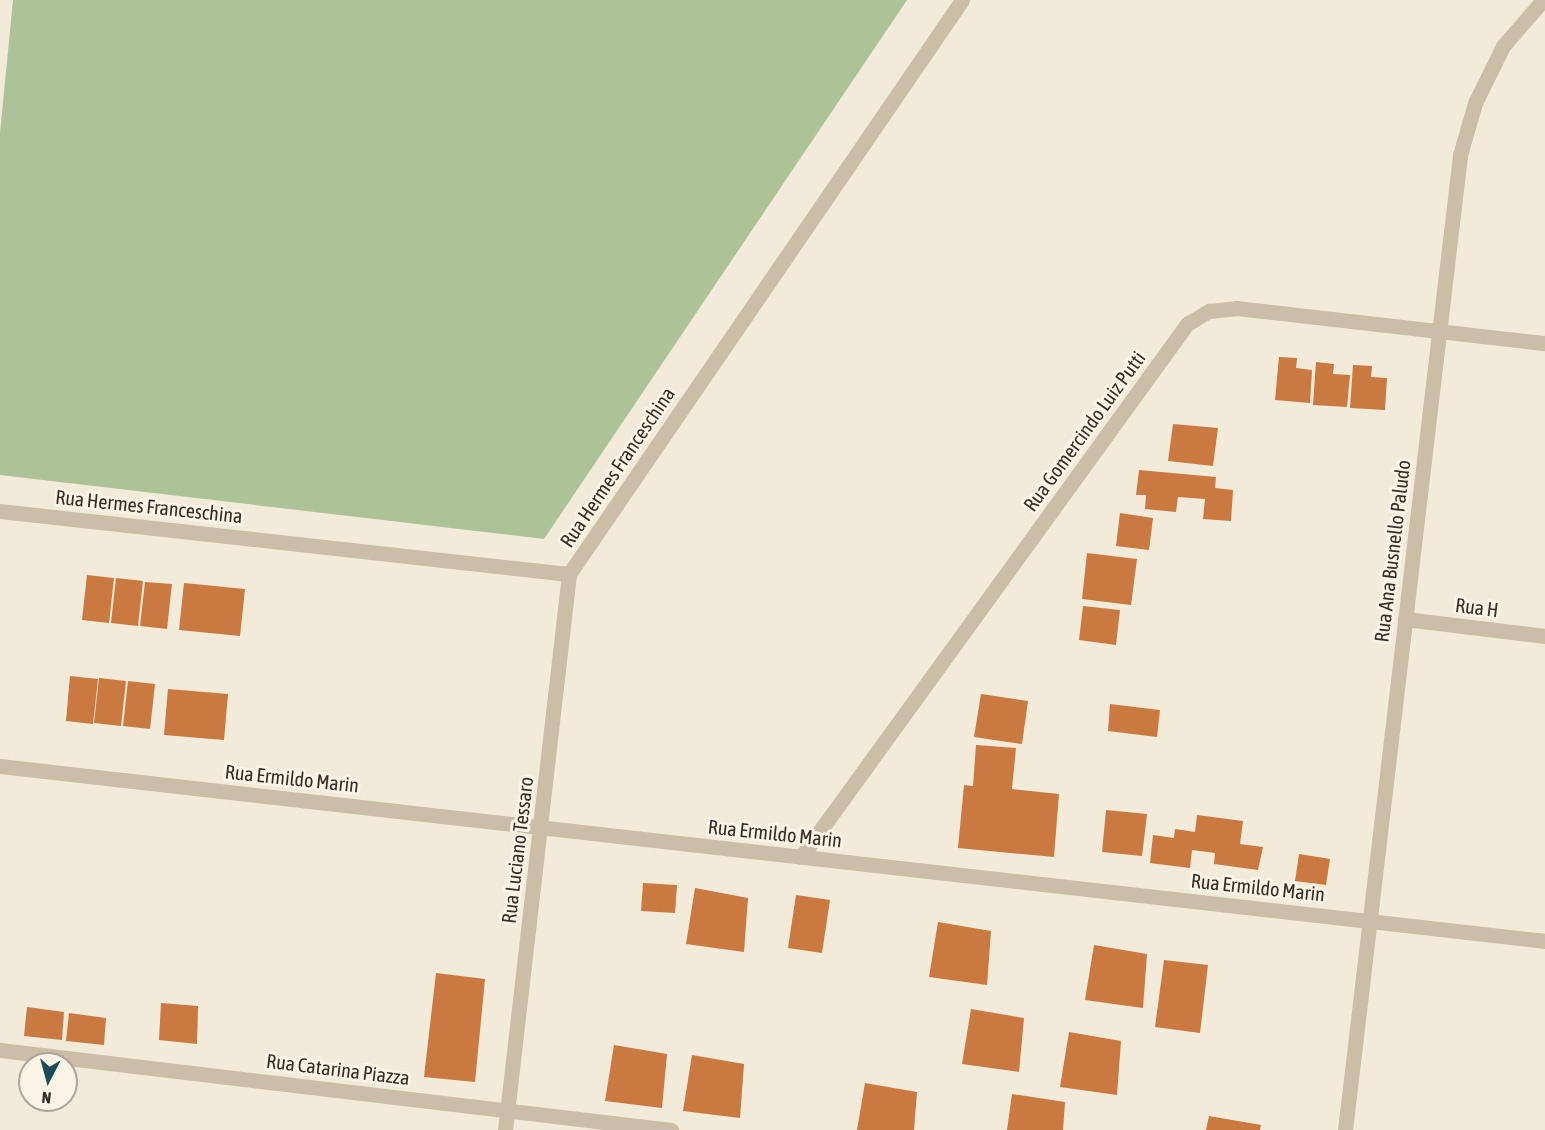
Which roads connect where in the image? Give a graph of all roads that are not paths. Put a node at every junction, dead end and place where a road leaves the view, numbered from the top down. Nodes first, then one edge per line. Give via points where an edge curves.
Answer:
1 (962, 0) edge
2 (1543, 0) edge
3 (1439, 332) junction
4 (1545, 343) edge
5 (0, 511) edge
6 (569, 574) junction
7 (1405, 619) junction
8 (1545, 636) edge
9 (0, 766) edge
10 (540, 827) junction
11 (801, 857) junction
12 (1370, 921) junction
13 (1545, 941) edge
14 (0, 1050) edge
15 (507, 1110) junction
16 (505, 1130) edge
17 (671, 1130) edge
18 (1345, 1130) edge

1 - 6 street, Rua Hermes Franceschina
2 - 3 street, Rua Ana Busnello Paludo via 1503,46 1475,103 1460,156
3 - 4 street, Rua Gomercindo Luiz Putti
3 - 7 street, Rua Ana Busnello Paludo
3 - 11 street, Rua Gomercindo Luiz Putti via 1236,308 1209,311 1187,324
5 - 6 street, Rua Hermes Franceschina
6 - 10 street, Rua Luciano Tessaro
7 - 8 street, Rua H
7 - 12 street, Rua Ana Busnello Paludo
9 - 10 street, Rua Ermildo Marin
10 - 11 street, Rua Ermildo Marin
10 - 15 street, Rua Luciano Tessaro
11 - 12 street, Rua Ermildo Marin
12 - 13 street, Rua Ermildo Marin
12 - 18 street, Rua Ana Busnello Paludo
14 - 15 street, Rua Catarina Piazza
15 - 16 street, Rua Luciano Tessaro
15 - 17 street, Rua Catarina Piazza

